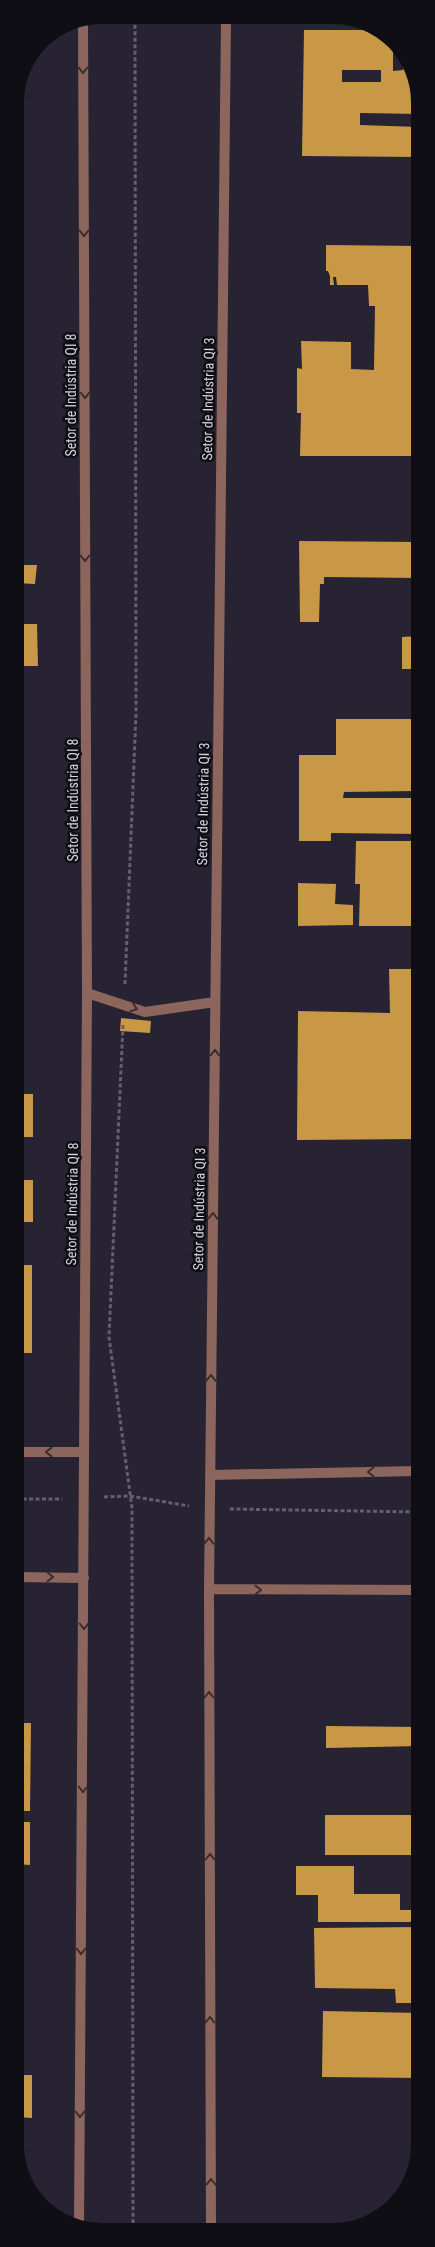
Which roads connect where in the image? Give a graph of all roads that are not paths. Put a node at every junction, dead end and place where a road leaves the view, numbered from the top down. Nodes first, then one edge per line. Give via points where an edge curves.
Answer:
1 (226, 24) edge
2 (83, 26) edge
3 (87, 994) junction
4 (215, 1002) junction
5 (24, 1452) edge
6 (83, 1452) junction
7 (411, 1471) edge
8 (210, 1475) junction
9 (24, 1577) edge
10 (84, 1578) junction
11 (209, 1590) junction
12 (411, 1590) edge
13 (79, 2220) edge
14 (211, 2223) edge

1 - 4 street, Setor de Indústria QI 3
2 -> 3 street, Setor de Indústria QI 8
3 -> 4 street via 145,1012
3 - 6 street, Setor de Indústria QI 8
8 -> 4 street, Setor de Indústria QI 3
6 -> 5 street
6 - 10 street, Setor de Indústria QI 8
7 -> 8 street
11 -> 8 street, Setor de Indústria QI 3
9 -> 10 street
10 -> 13 street, Setor de Indústria QI 8
11 -> 12 street
14 -> 11 street, Setor de Indústria QI 3

